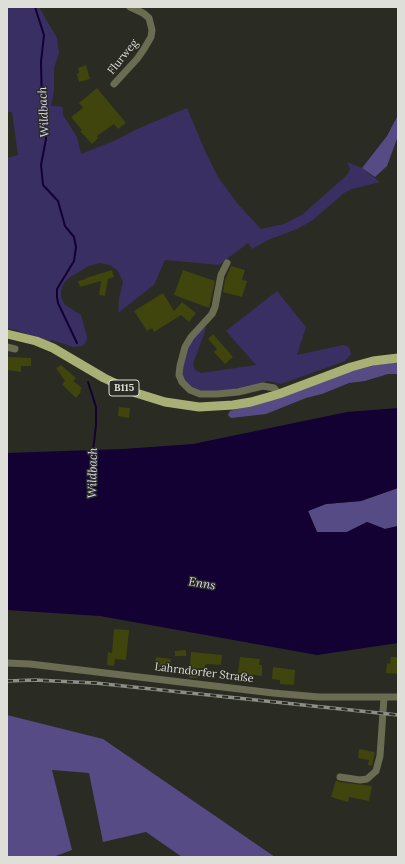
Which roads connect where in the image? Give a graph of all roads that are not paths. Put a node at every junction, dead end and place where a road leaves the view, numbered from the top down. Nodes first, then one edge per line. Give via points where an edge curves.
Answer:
1 (130, 7) edge
2 (114, 84) dead end
3 (227, 263) dead end
4 (7, 334) edge
5 (7, 347) edge
6 (16, 350) dead end
7 (398, 358) edge
8 (279, 394) junction
9 (7, 663) edge
10 (384, 697) junction
11 (398, 697) edge
12 (340, 777) dead end

1 - 2 street, Flurweg via 148,18 152,30 151,37 141,54
3 - 8 street via 221,275 212,314 190,337 185,347 179,375 185,387 200,394 238,392 263,386 274,388
4 - 8 main road, B115 via 53,348 120,386 165,402 188,406 216,406 251,402
5 - 6 street
7 - 8 main road, B115 via 351,367
9 - 10 street, Lahrndorfer Straße via 53,666 274,693 319,697
10 - 11 street, Lahrndorfer Straße
10 - 12 street via 380,756 376,771 367,779

